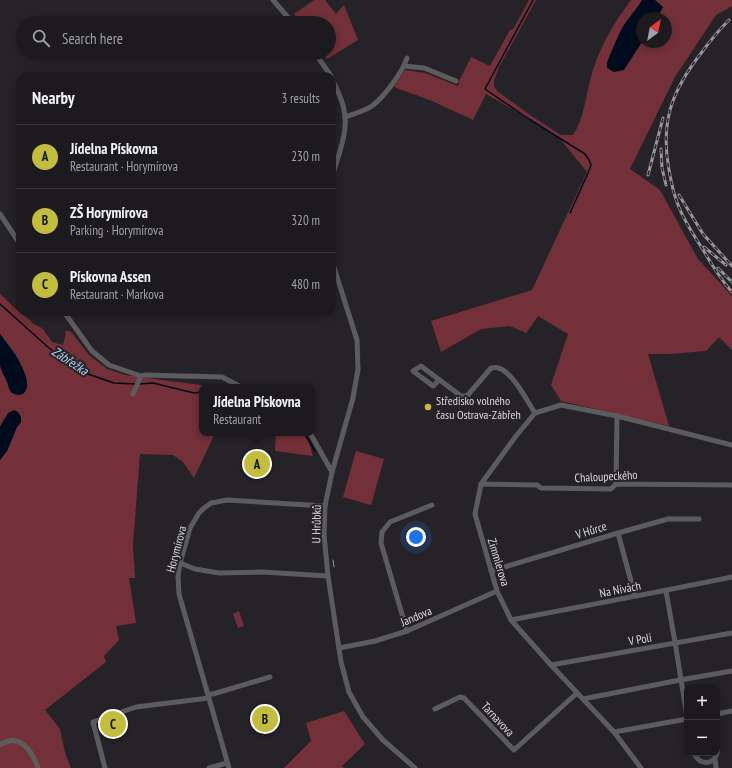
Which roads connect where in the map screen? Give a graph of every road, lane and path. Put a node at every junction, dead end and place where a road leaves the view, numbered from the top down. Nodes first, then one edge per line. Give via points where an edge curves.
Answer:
1 (273, 0) edge
2 (287, 16) edge
3 (407, 58) dead end
4 (320, 60) edge
5 (404, 66) junction
6 (328, 72) edge
7 (456, 81) dead end
8 (336, 86) edge
9 (345, 117) junction
10 (336, 164) edge
11 (0, 214) edge
12 (16, 238) edge
13 (336, 274) edge
14 (67, 316) edge
15 (140, 377) junction
16 (439, 380) junction
17 (235, 384) edge
18 (133, 394) dead end
19 (535, 413) junction
20 (617, 416) junction
21 (312, 436) edge
22 (732, 445) edge
23 (332, 472) junction
24 (481, 484) junction
25 (616, 484) junction
26 (732, 485) edge
27 (432, 505) dead end
28 (325, 506) junction
29 (699, 519) dead end
30 (618, 532) junction
31 (180, 563) junction
32 (491, 571) junction
33 (328, 576) junction
34 (732, 577) edge
35 (497, 591) junction
36 (666, 591) junction
37 (635, 596) junction
38 (511, 620) junction
39 (407, 631) junction
40 (732, 633) edge
41 (675, 642) junction
42 (339, 648) junction
43 (551, 665) junction
44 (732, 671) edge
45 (270, 676) dead end
46 (680, 680) junction
47 (578, 693) junction
48 (208, 696) junction
49 (583, 699) junction
50 (684, 702) edge
51 (435, 709) dead end
52 (732, 711) edge
53 (720, 713) edge
54 (684, 719) edge
55 (614, 732) junction
56 (0, 745) edge
57 (696, 756) edge
58 (717, 756) edge
59 (715, 759) junction
60 (228, 765) edge
61 (38, 768) edge
62 (105, 768) edge
63 (209, 768) edge
64 (415, 768) edge
65 (641, 768) edge
66 (716, 768) edge

1 - 2 street
3 - 5 street
4 - 6 street
5 - 7 street via 424,68
5 - 9 street via 385,93 371,107
8 - 9 street
9 - 10 street via 346,126
11 - 12 street
13 - 23 street, U Hrůbků via 357,340 358,369 353,398
14 - 15 street via 92,351 108,364
15 - 17 street via 222,377
15 - 18 street
16 - 16 street via 433,386 413,371 421,366
16 - 19 street via 461,396 467,396 491,368 498,368 512,377
19 - 20 street via 562,405
19 - 24 street, Zimmlerova
20 - 22 street
20 - 25 street
21 - 23 street
23 - 28 street, U Hrůbků
24 - 25 street, Chaloupeckého via 611,489
24 - 32 street, Zimmlerova via 475,514
25 - 26 street, Chaloupeckého
27 - 39 street via 390,522 382,532 381,543
28 - 31 street, Horymírova via 227,500 211,503 199,513 190,528
28 - 33 street, U Hrůbků via 324,535
29 - 30 street, V Hůrce via 668,519
30 - 32 street, V Hůrce
30 - 37 street
31 - 33 street via 195,569 219,573 262,572
31 - 48 street, Horymírova via 179,594
32 - 35 street, Zimmlerova
33 - 42 street, U Hrůbků
34 - 36 street, Na Nivách
35 - 38 street, Zimmlerova
35 - 39 street, Jandova
36 - 37 street, Na Nivách
36 - 41 street
37 - 38 street, Na Nivách
38 - 43 street, Zimmlerova
39 - 42 street, Jandova
40 - 41 street, V Poli
41 - 43 street, V Poli
41 - 46 street
42 - 64 street, U Hrůbků via 349,692 363,717 383,740
43 - 47 street, Zimmlerova
44 - 46 street
45 - 48 street
46 - 49 street
46 - 50 street
47 - 49 street, Zimmlerova
47 - 51 street, Tarnavova via 514,750 464,698 460,697
48 - 60 street, Horymírova
48 - 62 street via 136,707 93,722
49 - 55 street, Zimmlerova
52 - 53 street
54 - 55 street
55 - 65 street, Zimmlerova
56 - 61 street via 13,740 22,743 28,747
57 - 59 street via 702,762
58 - 59 street
59 - 66 street
60 - 63 street

